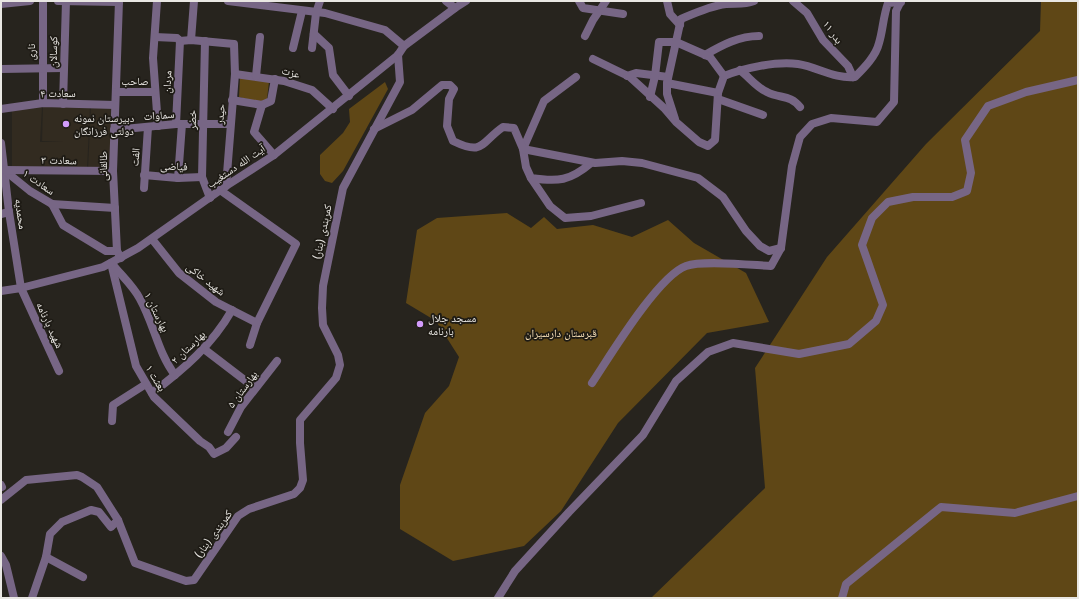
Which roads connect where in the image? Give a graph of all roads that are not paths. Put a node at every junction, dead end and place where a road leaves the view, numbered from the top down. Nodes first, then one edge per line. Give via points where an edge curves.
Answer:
1 (30, 1) edge
2 (43, 1) edge
3 (58, 1) edge
4 (66, 1) edge
5 (157, 1) edge
6 (194, 1) edge
7 (228, 1) edge
8 (320, 1) edge
9 (446, 1) edge
10 (465, 1) edge
11 (579, 1) edge
12 (606, 1) edge
13 (667, 1) edge
14 (754, 1) edge
15 (792, 1) edge
16 (901, 1) edge
17 (10, 2) edge
18 (119, 2) edge
19 (1, 4) edge
20 (455, 8) junction
21 (302, 11) junction
22 (599, 11) junction
23 (316, 13) junction
24 (623, 14) dead end
25 (680, 25) junction
26 (314, 34) junction
27 (584, 36) dead end
28 (759, 36) dead end
29 (155, 37) junction
30 (260, 37) dead end
31 (191, 40) junction
32 (205, 41) junction
33 (180, 42) junction
34 (676, 42) junction
35 (404, 46) junction
36 (293, 48) dead end
37 (312, 48) dead end
38 (398, 55) junction
39 (705, 55) junction
40 (593, 59) dead end
41 (42, 68) junction
42 (63, 68) junction
43 (1, 69) edge
44 (740, 70) junction
45 (235, 74) junction
46 (256, 76) junction
47 (627, 76) junction
48 (655, 76) junction
49 (724, 76) junction
50 (576, 77) dead end
51 (853, 77) junction
52 (275, 79) junction
53 (667, 80) junction
54 (1078, 80) edge
55 (116, 92) junction
56 (154, 92) junction
57 (349, 96) junction
58 (718, 96) junction
59 (650, 97) junction
60 (232, 100) junction
61 (43, 103) junction
62 (63, 104) junction
63 (262, 104) junction
64 (115, 105) junction
65 (800, 106) dead end
66 (1, 109) edge
67 (333, 109) junction
68 (763, 115) dead end
69 (203, 122) junction
70 (676, 122) junction
71 (179, 124) junction
72 (230, 124) junction
73 (158, 126) junction
74 (148, 127) junction
75 (374, 129) junction
76 (114, 130) junction
77 (1, 143) edge
78 (523, 149) junction
79 (274, 155) junction
80 (591, 163) junction
81 (2, 170) edge
82 (113, 172) junction
83 (144, 175) junction
84 (202, 177) junction
85 (178, 178) junction
86 (531, 178) junction
87 (144, 188) dead end
88 (223, 188) junction
89 (210, 198) junction
90 (640, 203) dead end
91 (52, 204) junction
92 (115, 208) junction
93 (5, 213) edge
94 (152, 239) junction
95 (781, 248) junction
96 (119, 254) junction
97 (111, 263) junction
98 (21, 288) junction
99 (1, 291) edge
100 (232, 310) junction
101 (257, 323) junction
102 (250, 344) dead end
103 (204, 349) junction
104 (277, 361) dead end
105 (59, 371) dead end
106 (176, 375) junction
107 (592, 383) dead end
108 (146, 384) junction
109 (255, 388) junction
110 (152, 393) junction
111 (112, 421) dead end
112 (228, 432) dead end
113 (236, 437) dead end
114 (1078, 496) edge
115 (1, 500) edge
116 (118, 520) junction
117 (1, 556) edge
118 (46, 558) junction
119 (83, 577) dead end
120 (14, 598) edge
121 (32, 598) edge
122 (498, 598) edge
123 (842, 598) edge

1 - 17 street
2 - 41 street, ناری
3 - 4 street
4 - 18 street
4 - 42 street, کوسالان
5 - 29 street
6 - 31 street
7 - 21 street
8 - 23 street
9 - 20 street
10 - 20 street, آیت الله دستغیب
11 - 22 street via 583,8
12 - 22 street
13 - 25 street via 670,14
14 - 25 street via 706,8 681,19
15 - 51 street, بدر ۱۱ via 807,13 824,40 848,66
16 - 51 street via 888,3 883,16 879,45 865,66
16 - 95 street via 896,10 894,102 877,122 831,118 812,124 800,137 792,166
17 - 19 street
18 - 55 street, طالقانی
20 - 35 street, آیت الله دستغیب
21 - 23 street
21 - 36 street
22 - 24 street
22 - 27 street
23 - 26 street
23 - 35 street via 325,13 385,30
25 - 34 street
26 - 37 street
26 - 57 street via 330,48 333,75
28 - 39 street via 745,36 719,46
29 - 33 street via 177,38
29 - 56 street
30 - 46 street
31 - 32 street
31 - 33 street
32 - 45 street, حیدر via 234,44
32 - 69 street, خضر
33 - 71 street, مردان
34 - 39 street
34 - 48 street via 659,42
34 - 53 street
35 - 38 street, آیت الله دستغیب
38 - 57 street, آیت الله دستغیب
38 - 75 street, کمربندی (بنار) via 400,82
39 - 49 street via 710,57
40 - 47 street
41 - 42 street
41 - 43 street
41 - 61 street, ناری
42 - 62 street, کوسالان
44 - 49 street
44 - 51 street via 759,65 797,64 842,78
44 - 65 street via 767,92 777,97 795,100
45 - 46 street, عزت
45 - 60 street, حیدر
46 - 52 street, عزت
47 - 48 street via 636,73
47 - 59 street
48 - 53 street
48 - 59 street
49 - 58 street
50 - 78 street via 544,101
52 - 63 street via 271,102
52 - 67 street, عزت via 312,90
53 - 58 street
53 - 70 street via 667,94
54 - 122 street via 1026,92 988,106 965,140 971,174 967,191 952,197 913,197 888,202 872,218 862,245 883,305 876,322 849,344 817,351 799,354 733,343 708,352 676,381 643,435 516,571
55 - 56 street, صاحب
55 - 64 street, طالقانی
56 - 73 street
57 - 67 street, آیت الله دستغیب
58 - 68 street
58 - 70 street via 715,140 708,146 699,142
59 - 70 street
60 - 63 street
60 - 72 street, حیدر
61 - 62 street, سعادت ۴
61 - 66 street, سعادت ۴
62 - 64 street, سعادت ۴
63 - 79 street via 254,132
64 - 76 street, طالقانی
67 - 79 street, آیت الله دستغیب
69 - 71 street, سماوات
69 - 72 street, سماوات
69 - 84 street, خضر
71 - 73 street, سماوات
71 - 85 street, مردان
72 - 88 street, حیدر
73 - 74 street, سماوات
74 - 76 street, سماوات
74 - 83 street, الفت
75 - 78 street via 412,110 442,86 450,84 454,89 450,99 447,126 453,141 476,149 503,127 514,128
75 - 116 street, کمربندی (بنار) via 343,188 323,286 322,308 323,325 338,355 340,366 336,378 300,420 303,474 300,488 294,494 249,509 238,516 194,580 186,581 135,563
76 - 82 street, طالقانی
77 - 81 street, محمدیه
78 - 80 street
78 - 86 street
79 - 88 street, آیت الله دستغیب
80 - 86 street via 566,180 546,181
80 - 95 street via 642,163 698,178 722,197 760,246 769,251
81 - 82 street, سعادت ۳
81 - 91 street, سعادت ۱
81 - 93 street, محمدیه
82 - 92 street, طالقانی
83 - 85 street, فیاضی
83 - 87 street, الفت
84 - 85 street, فیاضی
84 - 89 street, خضر
86 - 90 street via 550,206 565,218 591,216
88 - 89 street, آیت الله دستغیب
88 - 101 street via 296,244
89 - 94 street, آیت الله دستغیب
91 - 92 street
91 - 96 street, سعادت ۱ via 62,225 106,251
92 - 96 street, طالقانی
93 - 98 street, محمدیه
94 - 96 street, آیت الله دستغیب
94 - 100 street, شهید خاکی via 179,273 216,302
95 - 107 street via 771,266 699,264 686,266 672,274 653,294
96 - 97 street, آیت الله دستغیب
97 - 98 street, آیت الله دستغیب
97 - 106 street, بهارستان ۱ via 140,298 166,362
97 - 108 street, بعثت ۱ via 136,366
98 - 99 street, آیت الله دستغیب
98 - 105 street, شهید بارنامه
100 - 101 street, شهید خاکی
100 - 103 street, بهارستان ۲ via 223,326
101 - 102 street
103 - 106 street, بهارستان ۲
103 - 109 street
104 - 109 street, بهارستان ۵
106 - 110 street, بهارستان ۲
108 - 110 street, بعثت ۱
108 - 111 street via 113,405
109 - 112 street, بهارستان ۵ via 241,406
110 - 113 street, بعثت ۱ via 214,454 226,448
114 - 123 street via 1015,513 941,507 846,584
115 - 116 street, کمربندی (بنار) via 26,480 77,474 97,487
116 - 118 street via 111,527 99,512 91,510 62,522 50,534
117 - 120 street via 6,565
118 - 119 street
118 - 121 street

